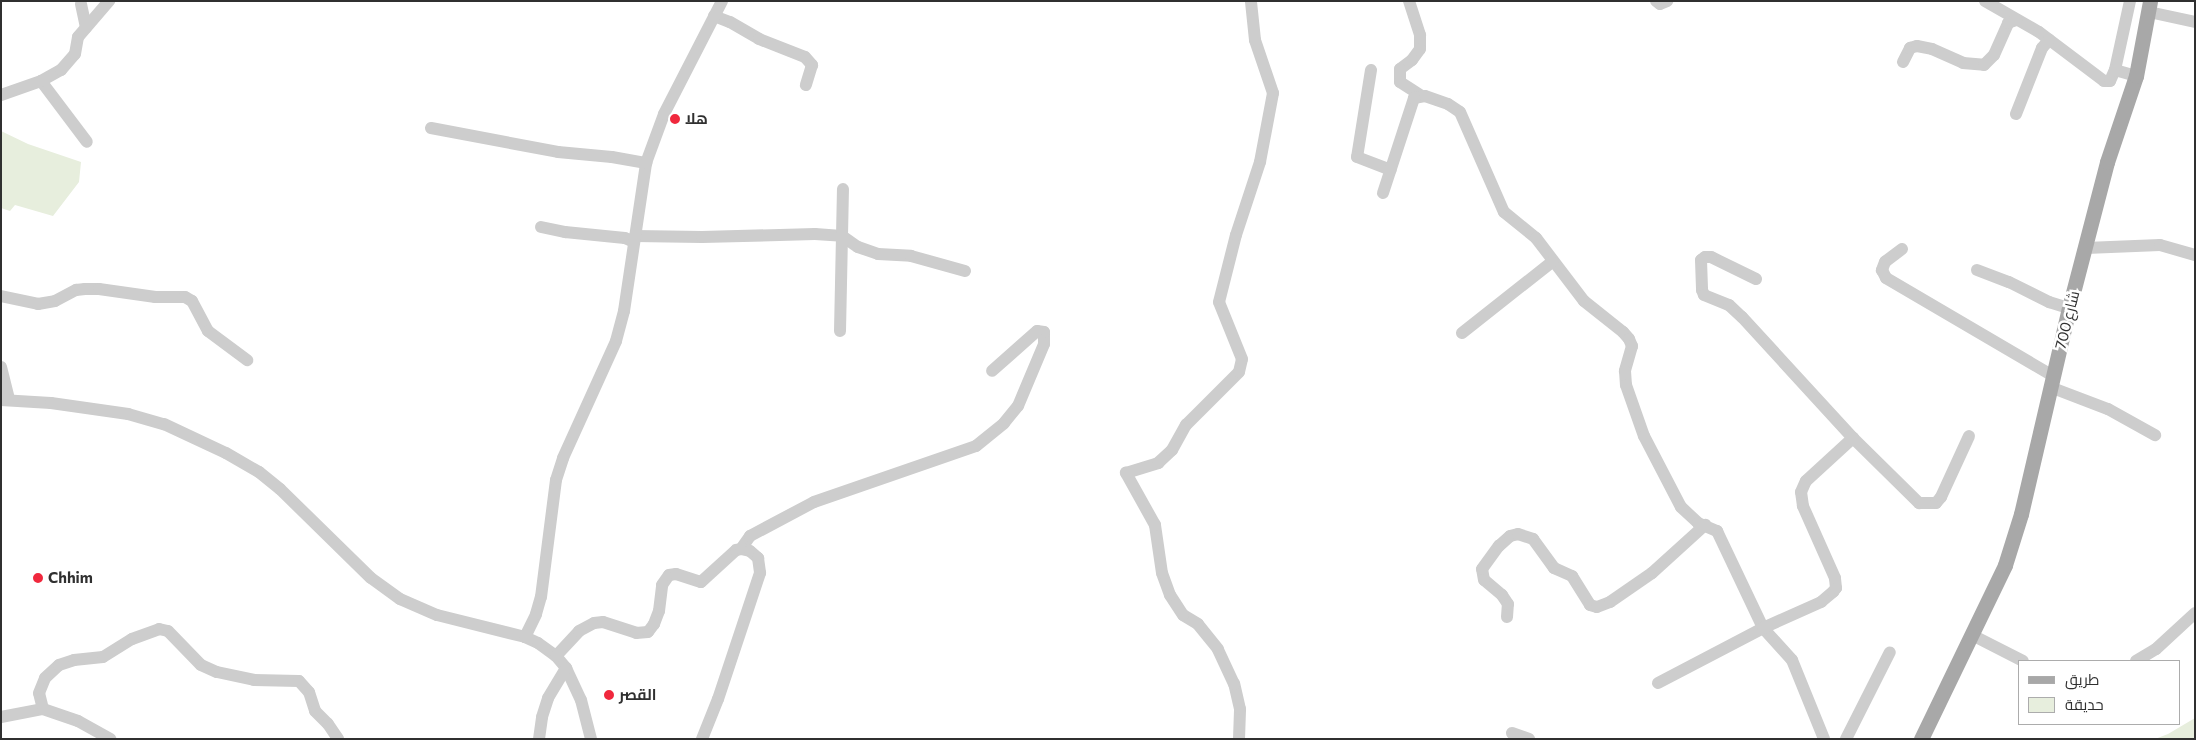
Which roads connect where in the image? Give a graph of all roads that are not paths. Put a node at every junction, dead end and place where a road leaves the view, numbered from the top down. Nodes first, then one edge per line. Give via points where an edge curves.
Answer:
1 (109, 1) edge
2 (722, 1) edge
3 (1251, 1) edge
4 (1408, 1) edge
5 (1656, 1) edge
6 (1667, 1) edge
7 (1985, 1) edge
8 (2130, 1) edge
9 (81, 4) dead end
10 (2150, 7) edge
11 (714, 16) junction
12 (2016, 20) junction
13 (2195, 22) edge
14 (86, 27) junction
15 (2049, 40) junction
16 (1903, 62) dead end
17 (1371, 70) dead end
18 (2115, 70) junction
19 (2136, 76) junction
20 (41, 81) junction
21 (806, 85) dead end
22 (1, 95) edge
23 (1420, 95) junction
24 (2016, 114) dead end
25 (431, 128) dead end
26 (87, 142) dead end
27 (646, 163) junction
28 (1391, 170) junction
29 (843, 189) dead end
30 (1383, 193) dead end
31 (541, 227) dead end
32 (842, 236) junction
33 (635, 239) junction
34 (2086, 248) junction
35 (1902, 249) dead end
36 (2195, 255) edge
37 (1552, 262) junction
38 (1977, 270) dead end
39 (965, 271) dead end
40 (1756, 279) dead end
41 (1, 296) edge
42 (2069, 308) junction
43 (840, 331) dead end
44 (1462, 333) dead end
45 (247, 360) dead end
46 (1, 367) edge
47 (992, 371) dead end
48 (2051, 382) junction
49 (5, 400) edge
50 (2155, 435) dead end
51 (1969, 436) dead end
52 (1853, 438) junction
53 (1705, 525) junction
54 (741, 548) junction
55 (2195, 613) edge
56 (1507, 617) dead end
57 (1763, 628) junction
58 (1972, 634) junction
59 (525, 637) junction
60 (1890, 652) dead end
61 (556, 656) junction
62 (2021, 660) edge
63 (2138, 660) edge
64 (566, 668) junction
65 (1658, 683) dead end
66 (43, 709) junction
67 (1, 717) edge
68 (1512, 733) dead end
69 (110, 739) edge
70 (338, 739) edge
71 (539, 739) edge
72 (590, 739) edge
73 (702, 739) edge
74 (1239, 739) edge
75 (1529, 739) edge
76 (1824, 739) edge
77 (1846, 739) edge
78 (1921, 739) edge

1 - 14 street
2 - 11 street
3 - 74 street via 1255,40 1273,93 1260,162 1236,235 1219,302 1242,359 1238,372 1186,425 1172,450 1158,463 1126,473 1156,525 1162,573 1170,595 1183,615 1198,624 1218,649 1234,684 1240,710
4 - 23 street via 1420,35 1420,49 1400,69 1400,82
5 - 6 street via 1660,4
7 - 12 street
8 - 18 street
9 - 14 street
10 - 13 street
10 - 19 main road, شارع 700
11 - 21 street via 805,57 812,65
11 - 27 street via 664,114
12 - 15 street
12 - 16 street via 2008,23 1994,55 1984,65 1963,63 1932,49 1916,46 1910,48
14 - 20 street via 78,37 71,60
15 - 18 street via 2104,81 2110,80
15 - 24 street via 2042,48
17 - 28 street via 1357,157
18 - 19 street
19 - 34 main road, شارع 700 via 2107,162
20 - 22 street
20 - 26 street
23 - 28 street via 1412,103
23 - 37 street via 1448,104 1460,112 1501,207 1536,238
25 - 27 street via 558,152
27 - 33 street
28 - 30 street
29 - 32 street
31 - 33 street
32 - 33 street
32 - 39 street via 858,247 878,254 911,256
32 - 43 street
33 - 59 street via 616,341 556,480 541,598
34 - 36 street via 2160,245
34 - 42 main road, شارع 700
35 - 48 street via 1885,262 1882,270 1886,278
37 - 44 street
37 - 53 street via 1584,301 1629,339 1632,346 1625,371 1626,385 1644,436 1681,507 1698,523
38 - 42 street
40 - 52 street via 1711,257 1705,256 1701,260 1704,295 1728,305 1742,317
41 - 45 street via 38,304 55,302 76,290 99,288 156,297 185,297 192,301 208,330
42 - 48 main road, شارع 700
46 - 49 street
47 - 54 street via 1036,331 1044,332 1044,344 1018,406 1004,423 976,446 814,502 750,536
48 - 50 street
48 - 58 main road, شارع 700 via 2033,467 2005,565
49 - 59 street via 128,414 164,424 196,438 259,472 370,578 400,599 437,615
51 - 52 street via 1941,497 1936,503 1929,504 1919,503
52 - 57 street via 1806,481 1800,492 1803,506 1836,578 1836,588 1820,602
53 - 56 street via 1652,573 1610,602 1597,607 1590,605 1572,576 1554,568 1533,539 1526,535 1510,536 1482,569 1484,580 1502,594 1508,604
53 - 57 street via 1717,531
54 - 61 street via 701,582 669,574 662,585 657,618 648,632 636,633 603,622 594,623 579,631
54 - 73 street via 758,558 760,573
55 - 63 street via 2156,649
57 - 65 street
57 - 76 street via 1792,660
58 - 62 street
58 - 78 main road, شارع 700
59 - 61 street
60 - 77 street
61 - 64 street
64 - 71 street via 548,698
64 - 72 street via 581,700
66 - 67 street
66 - 69 street via 78,721
66 - 70 street via 38,693 49,672 58,665 103,658 132,639 159,629 168,631 201,665 217,672 254,680 299,681 309,692 315,711
68 - 75 street

